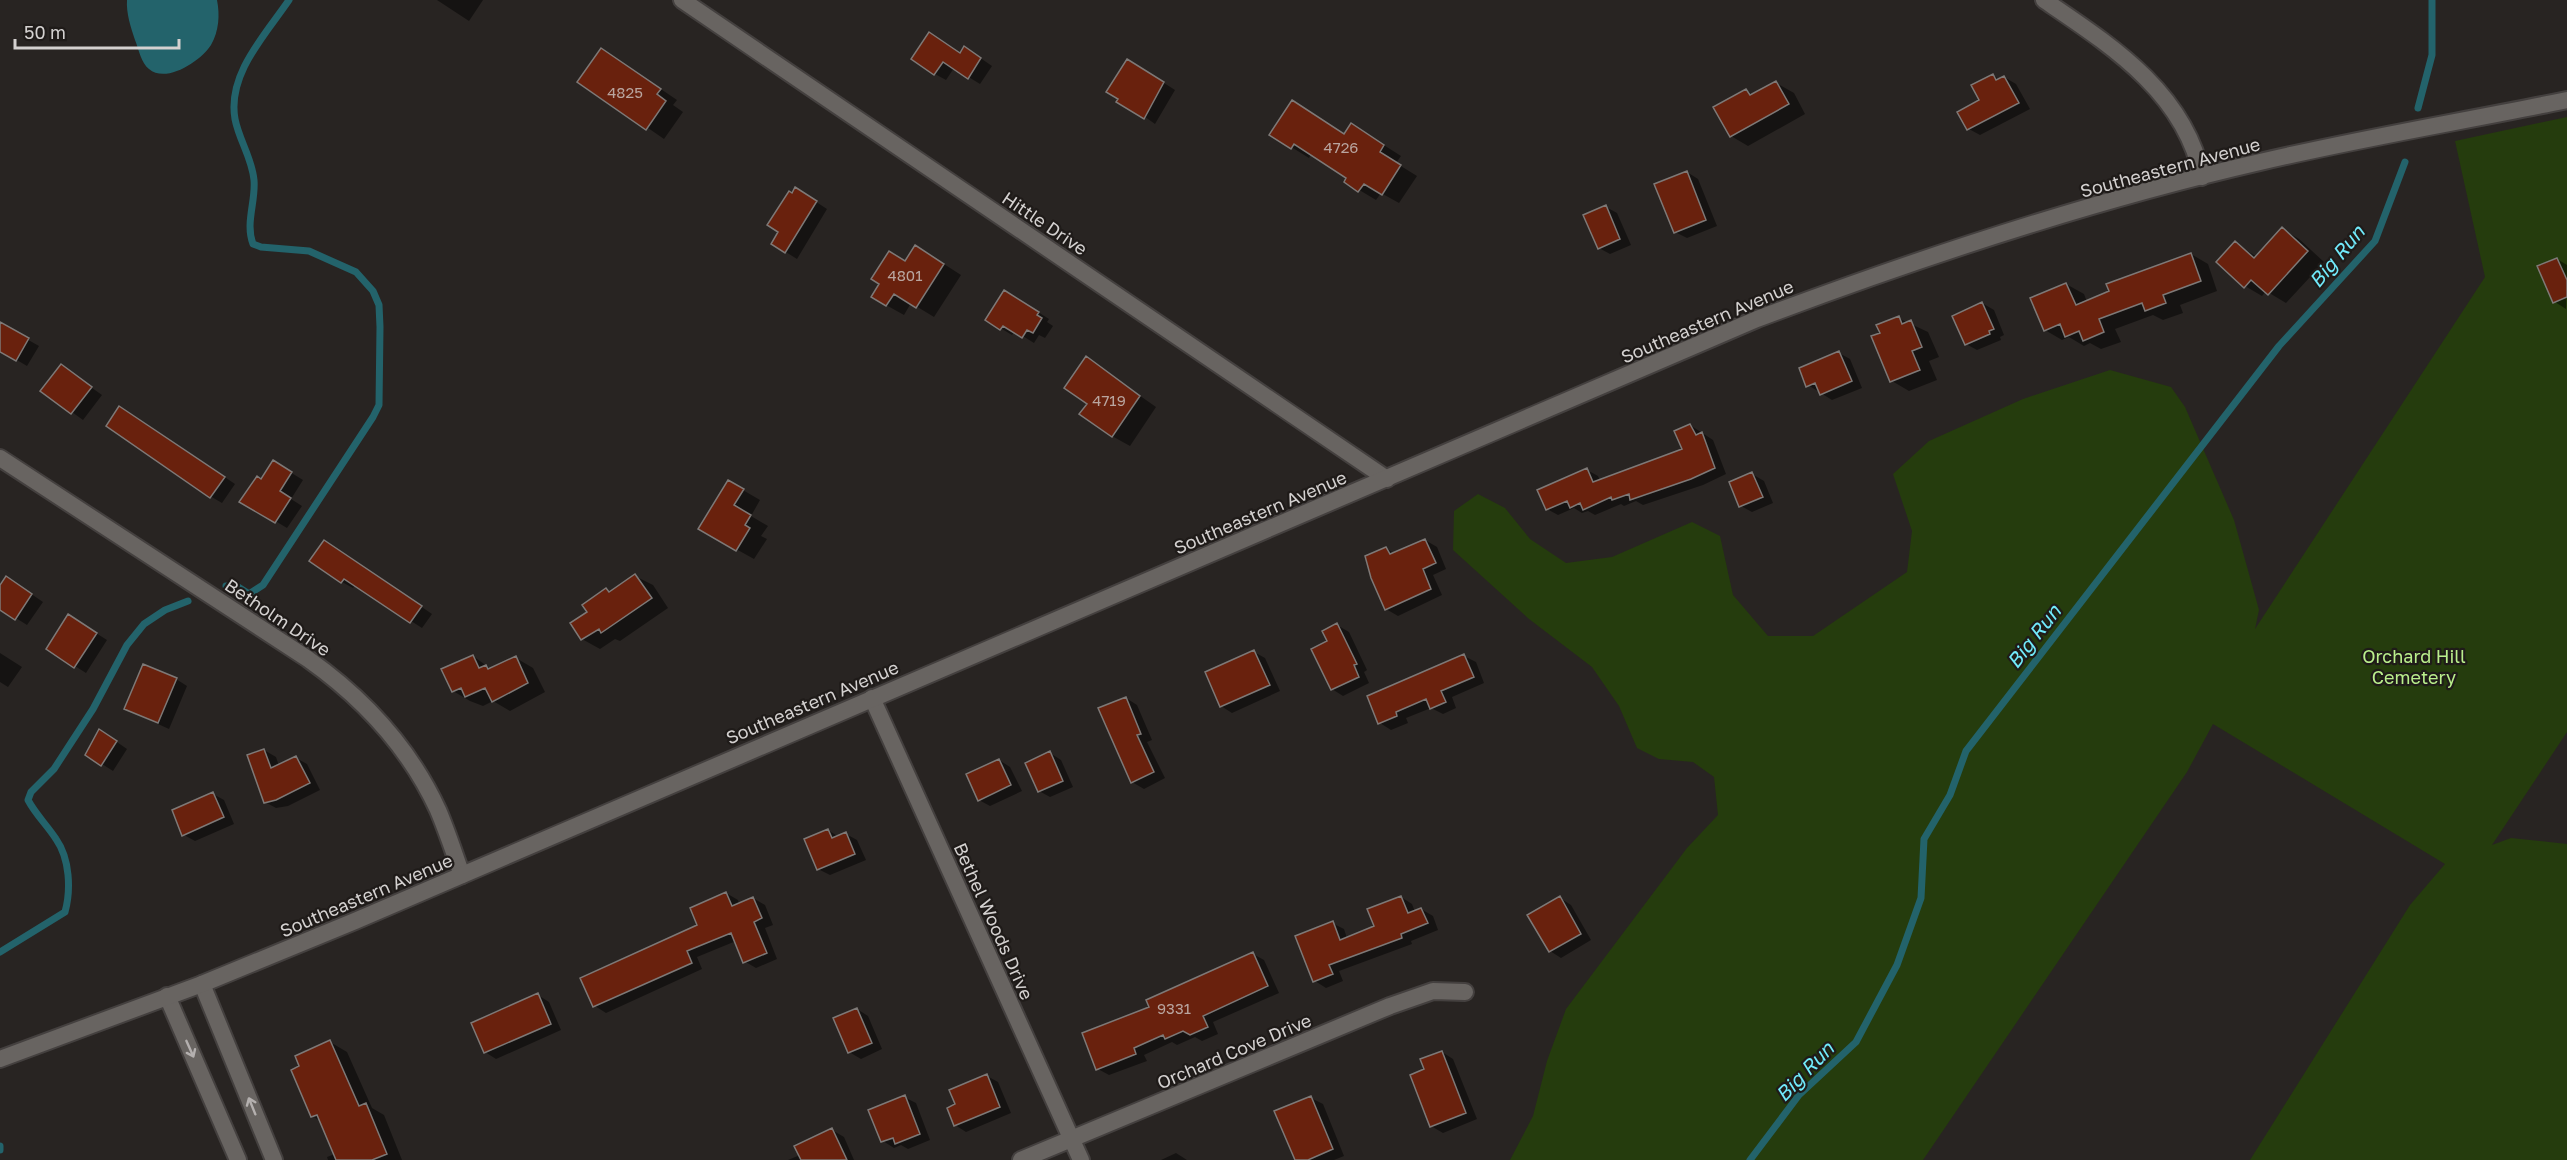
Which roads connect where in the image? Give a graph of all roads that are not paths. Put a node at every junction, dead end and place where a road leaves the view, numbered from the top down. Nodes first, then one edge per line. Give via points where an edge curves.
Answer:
1 (682, 0) edge
2 (2044, 0) edge
3 (2567, 100) edge
4 (2202, 177) junction
5 (0, 458) edge
6 (1387, 479) junction
7 (872, 698) junction
8 (462, 875) junction
9 (202, 984) junction
10 (1465, 992) dead end
11 (167, 996) junction
12 (0, 1059) edge
13 (1072, 1138) junction
14 (238, 1160) edge
15 (274, 1160) edge
16 (1021, 1160) edge
17 (1081, 1160) edge

1 - 6 street, Hittle Drive
2 - 4 street via 2120,52 2155,87 2189,139
3 - 4 street, Southeastern Avenue via 2258,162
4 - 6 street, Southeastern Avenue via 1872,276 1757,319
5 - 8 street, Betholm Drive via 308,659 348,690 389,734 419,775 438,810
6 - 7 street, Southeastern Avenue
7 - 8 street, Southeastern Avenue
7 - 13 street, Bethel Woods Drive
8 - 9 street, Southeastern Avenue
9 - 11 street, Southeastern Avenue
15 -> 9 street
10 - 13 street, Orchard Cove Drive via 1432,991 1390,1006
11 - 12 street, Southeastern Avenue
11 -> 14 street
13 - 16 street, Orchard Cove Drive
13 - 17 street, Bethel Woods Drive

